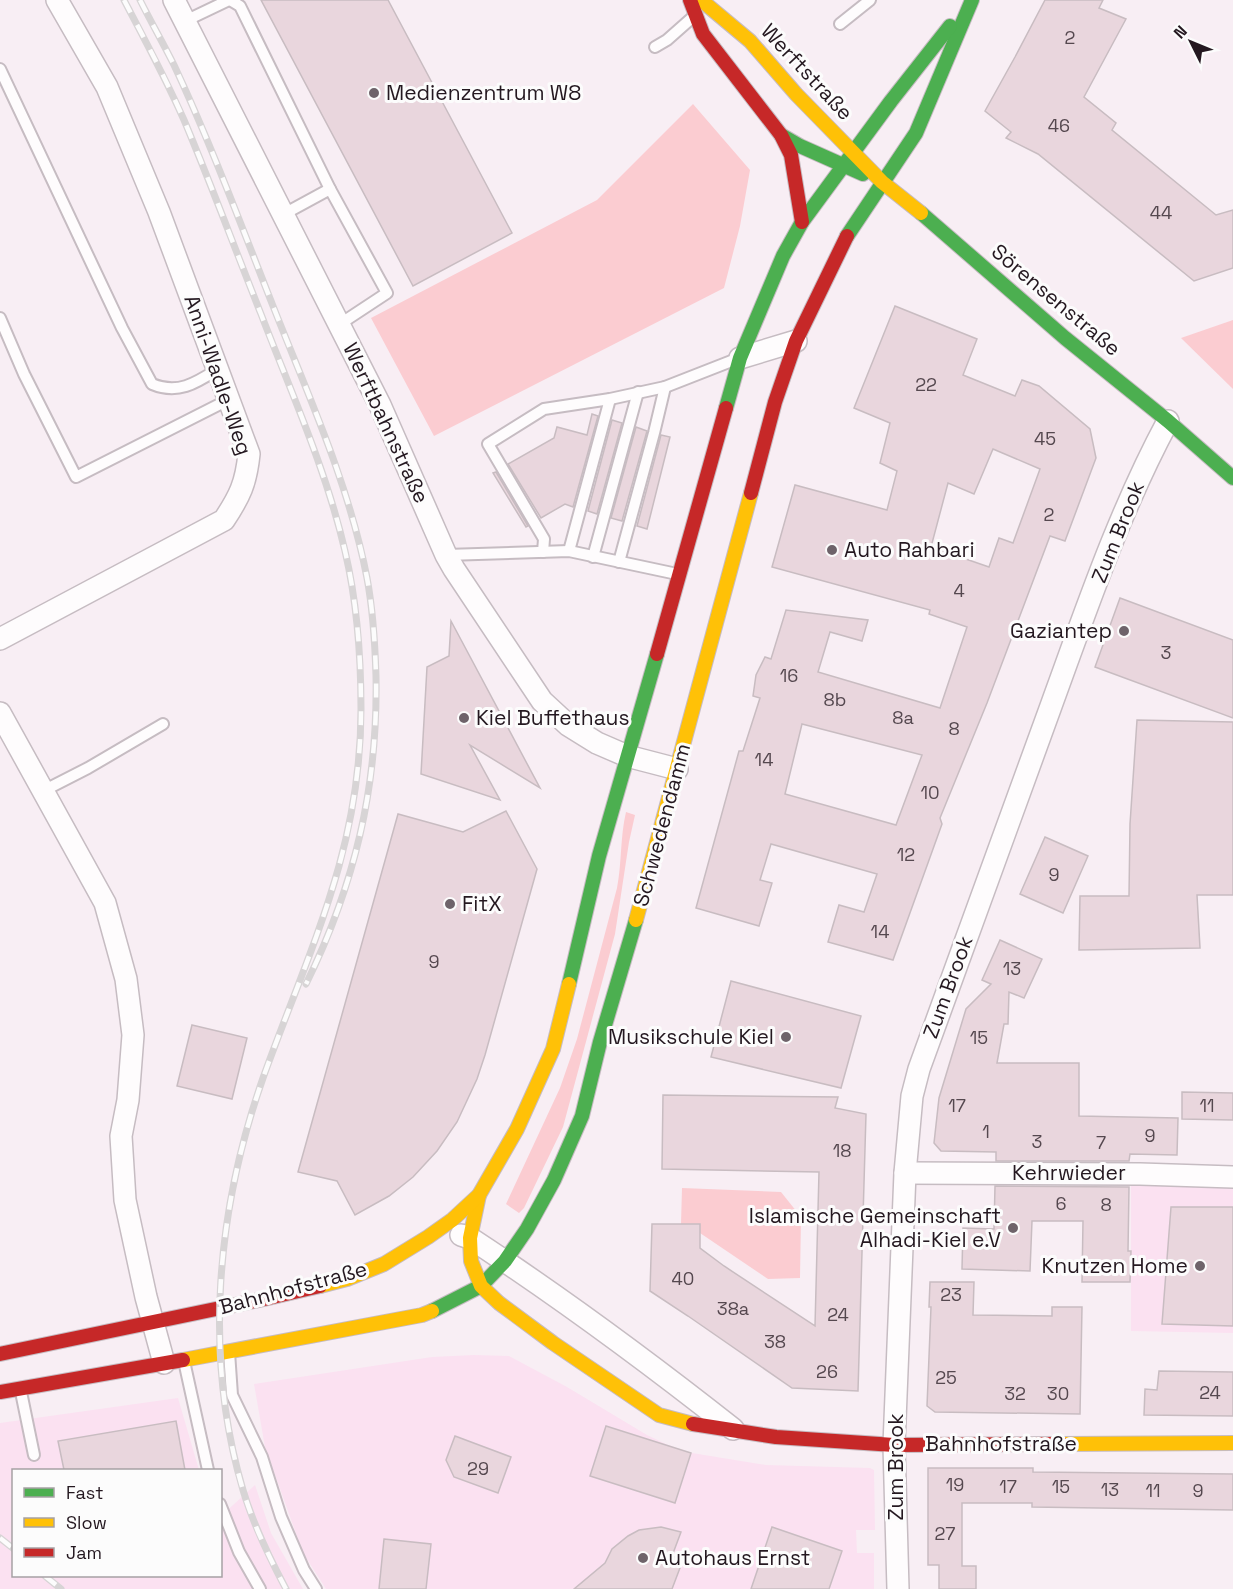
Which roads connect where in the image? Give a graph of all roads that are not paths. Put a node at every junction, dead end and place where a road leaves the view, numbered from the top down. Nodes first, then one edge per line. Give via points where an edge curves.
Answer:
1 (57, 0) edge
2 (174, 0) edge
3 (229, 0) edge
4 (690, 0) edge
5 (701, 0) edge
6 (870, 0) edge
7 (971, 0) edge
8 (696, 15) junction
9 (185, 21) junction
10 (840, 24) dead end
11 (655, 47) dead end
12 (0, 69) edge
13 (782, 135) junction
14 (854, 152) junction
15 (844, 166) junction
16 (882, 182) junction
17 (330, 189) junction
18 (284, 214) junction
19 (802, 222) junction
20 (0, 318) edge
21 (340, 324) junction
22 (796, 341) junction
23 (740, 358) junction
24 (218, 369) junction
25 (665, 387) junction
26 (638, 393) junction
27 (610, 399) junction
28 (228, 400) junction
29 (1168, 421) junction
30 (1233, 478) edge
31 (569, 551) junction
32 (543, 552) junction
33 (446, 555) junction
34 (593, 557) junction
35 (619, 562) junction
36 (680, 574) junction
37 (0, 639) edge
38 (0, 713) edge
39 (163, 724) dead end
40 (627, 756) junction
41 (677, 769) junction
42 (43, 791) junction
43 (905, 1173) junction
44 (1233, 1177) edge
45 (479, 1195) junction
46 (438, 1231) junction
47 (470, 1238) junction
48 (505, 1262) junction
49 (481, 1286) junction
50 (153, 1323) junction
51 (229, 1352) junction
52 (0, 1354) edge
53 (174, 1362) junction
54 (20, 1388) junction
55 (0, 1392) edge
56 (733, 1430) junction
57 (1233, 1443) edge
58 (894, 1445) junction
59 (34, 1455) dead end
60 (208, 1469) edge
61 (222, 1509) edge
62 (260, 1589) edge
63 (316, 1589) edge
64 (898, 1589) edge

1 - 24 street, Anni-Wadle-Weg via 107,87
2 - 9 street, Werftbahnstraße
3 - 9 lane
3 - 17 lane via 240,6
4 - 8 main road
5 - 14 main road, Werftstraße via 750,41
6 - 10 lane
7 - 14 main road
7 - 16 main road, Schwedendamm via 916,133
8 - 11 lane
8 - 13 main road via 703,34
9 - 18 street, Werftbahnstraße
12 - 24 lane via 152,384 164,389 193,385
13 - 15 main road
13 - 19 main road via 791,155
14 - 15 main road
14 - 16 main road, Sörensenstraße
15 - 16 main road
15 - 19 main road
16 - 22 main road, Schwedendamm via 845,238
16 - 29 main road, Sörensenstraße
17 - 18 lane
17 - 21 lane via 387,293
18 - 21 street, Werftbahnstraße
19 - 23 main road via 783,255
20 - 28 lane via 76,477
21 - 33 street, Werftbahnstraße
22 - 23 street
22 - 41 main road, Schwedendamm via 775,402
23 - 25 lane
23 - 36 main road
24 - 28 street, Anni-Wadle-Weg
25 - 26 lane
25 - 35 lane
26 - 27 lane
26 - 34 lane
27 - 31 lane
27 - 32 lane via 544,409 488,444 544,539
28 - 37 street, Anni-Wadle-Weg via 249,454 239,497 224,520
29 - 30 main road, Sörensenstraße
29 - 43 street, Zum Brook via 1121,519 919,1069 912,1096
31 - 32 lane
31 - 34 lane
32 - 33 lane
33 - 40 street, Werftbahnstraße via 542,701 568,725
34 - 35 lane
35 - 36 lane
36 - 40 main road
38 - 42 street
39 - 42 lane
40 - 41 street, Werftbahnstraße
40 - 45 main road via 553,1049 517,1129
41 - 48 main road, Schwedendamm via 582,1116 554,1180
42 - 50 street via 105,903 126,979 134,1035 121,1136 125,1200
43 - 44 street, Kehrwieder
43 - 58 street, Zum Brook
45 - 46 main road
45 - 47 main road
46 - 47 street, Bahnhofstraße
46 - 50 main road, Bahnhofstraße via 384,1264 347,1279
47 - 48 street, Bahnhofstraße
47 - 49 main road via 471,1261
48 - 49 main road, Schwedendamm
48 - 56 street, Bahnhofstraße
49 - 51 main road via 422,1316
49 - 56 main road, Bahnhofstraße via 553,1343 659,1415
50 - 52 main road, Bahnhofstraße
50 - 53 street
51 - 53 main road
51 - 63 lane via 232,1395 262,1457 281,1517
53 - 54 main road
53 - 60 lane
54 - 55 main road
54 - 59 lane
56 - 58 main road, Bahnhofstraße
57 - 58 main road, Bahnhofstraße
58 - 64 street, Zum Brook
61 - 62 lane via 239,1552

